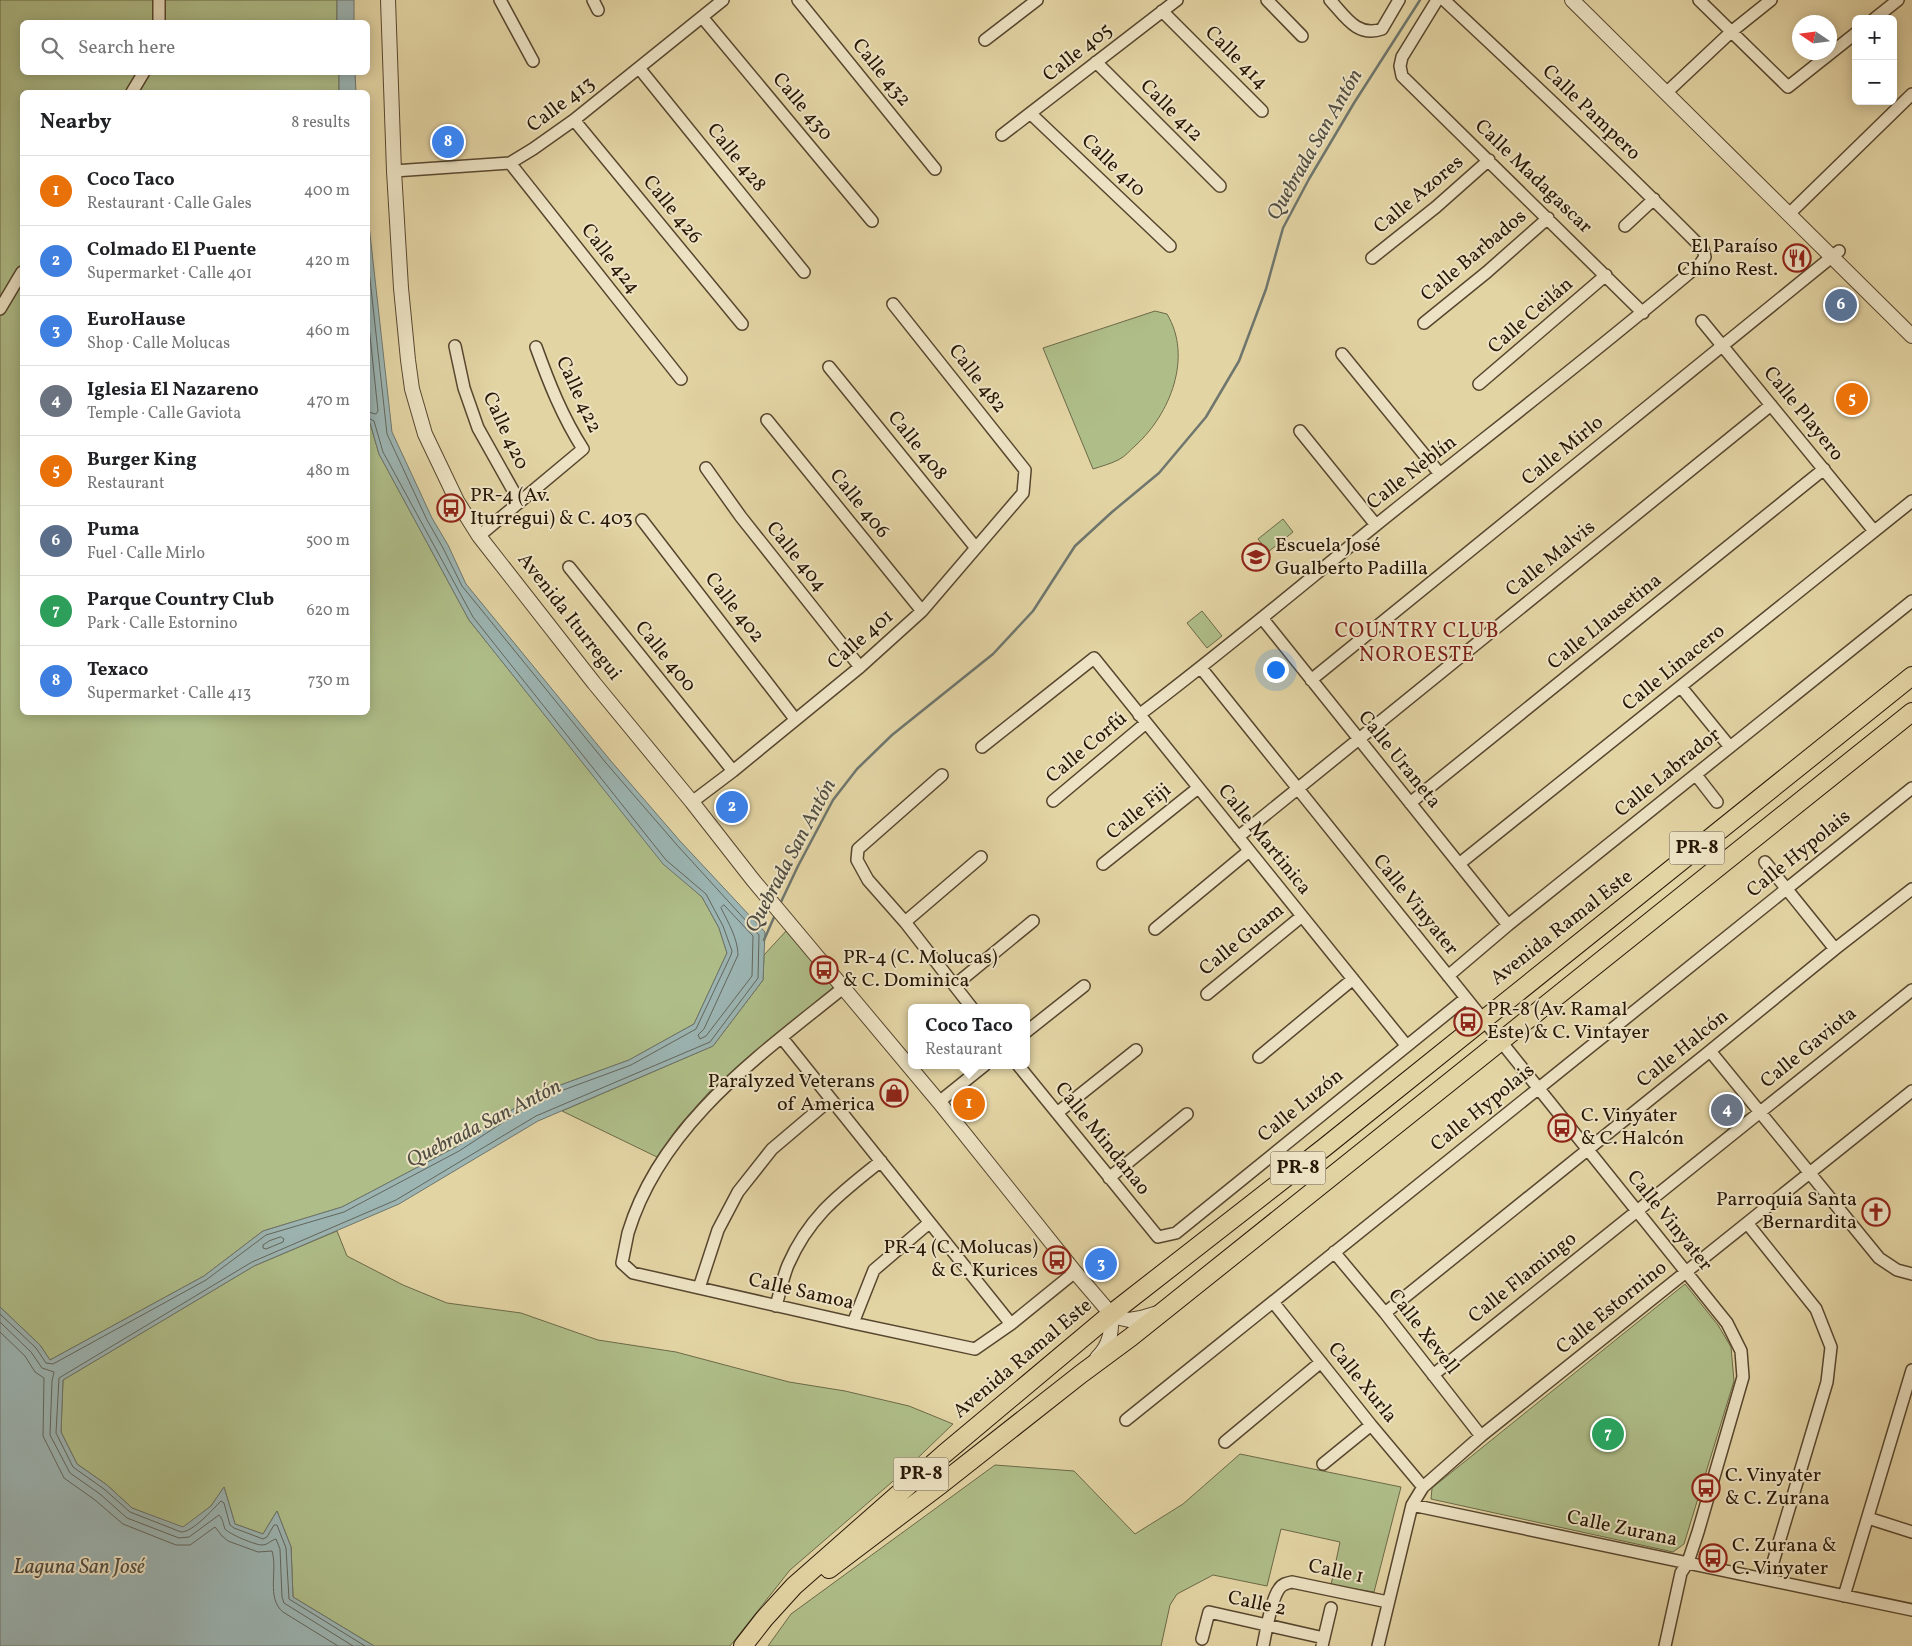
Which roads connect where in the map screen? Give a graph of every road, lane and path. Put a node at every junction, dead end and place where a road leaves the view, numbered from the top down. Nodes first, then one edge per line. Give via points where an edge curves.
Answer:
1 (159, 0) edge
2 (388, 0) edge
3 (500, 0) edge
4 (723, 0) edge
5 (798, 0) edge
6 (1037, 0) edge
7 (1176, 0) edge
8 (1267, 0) edge
9 (1330, 0) edge
10 (1400, 0) edge
11 (1437, 0) edge
12 (1444, 0) edge
13 (1572, 0) edge
14 (1585, 0) edge
15 (1699, 0) edge
16 (1771, 0) edge
17 (1898, 0) edge
18 (1162, 11) junction
19 (1879, 15) edge
20 (702, 17) junction
21 (159, 20) edge
22 (1731, 32) junction
23 (1302, 36) dead end
24 (1852, 36) edge
25 (985, 40) dead end
26 (533, 62) dead end
27 (1096, 62) junction
28 (639, 68) junction
29 (142, 75) edge
30 (1669, 89) junction
31 (133, 90) edge
32 (1911, 97) edge
33 (1262, 111) dead end
34 (1031, 114) junction
35 (574, 120) junction
36 (1002, 136) dead end
37 (1489, 160) junction
38 (510, 162) junction
39 (935, 169) dead end
40 (394, 171) junction
41 (1220, 186) dead end
42 (1654, 199) junction
43 (1791, 211) junction
44 (1548, 218) junction
45 (872, 221) dead end
46 (1624, 226) dead end
47 (1170, 246) dead end
48 (1835, 255) junction
49 (1372, 258) dead end
50 (1705, 258) joint
51 (804, 272) dead end
52 (20, 275) edge
53 (1606, 275) junction
54 (893, 304) dead end
55 (0, 309) edge
56 (1643, 313) junction
57 (1702, 321) dead end
58 (1424, 323) dead end
59 (1912, 323) edge
60 (742, 324) dead end
61 (1912, 336) edge
62 (455, 346) dead end
63 (1723, 346) junction
64 (536, 347) dead end
65 (1342, 354) dead end
66 (829, 367) dead end
67 (681, 379) dead end
68 (1479, 384) dead end
69 (1771, 405) junction
70 (767, 420) dead end
71 (1300, 431) dead end
72 (706, 468) dead end
73 (1824, 469) junction
74 (1440, 474) junction
75 (1024, 480) joint
76 (1912, 501) edge
77 (519, 502) junction
78 (642, 520) dead end
79 (1376, 525) junction
80 (1874, 531) junction
81 (479, 536) junction
82 (976, 548) junction
83 (569, 567) dead end
84 (1912, 601) edge
85 (922, 611) junction
86 (1262, 618) junction
87 (860, 666) junction
88 (1201, 668) junction
89 (1912, 676) edge
90 (1311, 680) junction
91 (1681, 687) junction
92 (1912, 712) edge
93 (795, 719) junction
94 (1143, 719) junction
95 (1358, 739) junction
96 (982, 747) dead end
97 (1730, 747) junction
98 (733, 771) junction
99 (942, 775) dead end
100 (1696, 775) junction
101 (1198, 788) junction
102 (1912, 788) edge
103 (1297, 789) junction
104 (1053, 801) dead end
105 (692, 802) junction
106 (1717, 802) dead end
107 (1410, 803) junction
108 (1238, 837) junction
109 (1249, 851) junction
110 (981, 857) dead end
111 (1765, 862) dead end
112 (1103, 864) dead end
113 (1459, 864) junction
114 (1786, 888) junction
115 (1912, 889) edge
116 (1302, 916) junction
117 (1033, 921) dead end
118 (905, 922) junction
119 (1508, 925) junction
120 (1155, 929) dead end
121 (1835, 949) junction
122 (1448, 976) junction
123 (1353, 979) junction
124 (955, 985) junction
125 (1084, 986) dead end
126 (844, 988) junction
127 (1912, 990) edge
128 (1207, 994) dead end
129 (1466, 998) junction
130 (969, 1004) edge
131 (1482, 1019) junction
132 (1030, 1029) edge
133 (782, 1038) junction
134 (1501, 1042) junction
135 (1406, 1045) junction
136 (1136, 1050) dead end
137 (1710, 1051) junction
138 (1259, 1058) dead end
139 (908, 1065) edge
140 (912, 1069) edge
141 (980, 1069) edge
142 (1021, 1069) edge
143 (1538, 1088) junction
144 (1912, 1092) edge
145 (831, 1099) junction
146 (939, 1102) junction
147 (1760, 1112) junction
148 (1057, 1113) junction
149 (1187, 1114) dead end
150 (1588, 1150) junction
151 (881, 1162) junction
152 (1809, 1174) junction
153 (1109, 1178) junction
154 (1637, 1211) junction
155 (929, 1223) junction
156 (1747, 1223) junction
157 (1158, 1237) joint
158 (1334, 1252) junction
159 (1075, 1272) junction
160 (1686, 1272) junction
161 (1912, 1274) edge
162 (699, 1288) junction
163 (1273, 1302) junction
164 (776, 1306) junction
165 (1164, 1310) junction
166 (1385, 1313) junction
167 (1111, 1314) junction
168 (853, 1323) junction
169 (1011, 1324) junction
170 (1321, 1362) junction
171 (1912, 1370) edge
172 (1081, 1374) junction
173 (1433, 1375) junction
174 (1126, 1420) dead end
175 (1371, 1425) junction
176 (1482, 1436) junction
177 (1225, 1442) dead end
178 (1323, 1464) dead end
179 (1423, 1487) junction
180 (1412, 1505) junction
181 (1868, 1518) junction
182 (1912, 1532) edge
183 (1688, 1562) junction
184 (1768, 1579) junction
185 (1844, 1596) junction
186 (1388, 1602) junction
187 (1331, 1608) dead end
188 (1912, 1610) edge
189 (1268, 1625) junction
190 (1202, 1639) dead end
191 (1323, 1642) edge
192 (743, 1646) edge
193 (754, 1646) edge
194 (1263, 1646) edge
195 (1378, 1646) edge
196 (1665, 1646) edge

1 - 21 street
2 - 40 street, Avenida Iturregui
3 - 26 street
4 - 20 street, Calle 413
5 - 39 street, Calle 432
6 - 25 street
7 - 18 street, Calle 405
8 - 23 street
9 - 10 street via 1357,28 1368,32 1382,29
11 - 37 street, Calle Madagascar via 1402,57 1402,76
12 - 42 street, Calle Pampero
13 - 30 street
14 - 30 street
15 - 22 street
16 - 22 street
17 - 19 street
18 - 27 street, Calle 405
18 - 33 street, Calle 414
20 - 28 street, Calle 413
20 - 45 street, Calle 430
22 - 24 street via 1788,87
22 - 30 street
27 - 34 street, Calle 405
27 - 41 street, Calle 412
28 - 35 street, Calle 413
28 - 51 street, Calle 428
29 - 31 street
30 - 43 street
32 - 43 street
34 - 36 street, Calle 405
34 - 47 street, Calle 410
35 - 38 street, Calle 413 via 533,150
35 - 60 street, Calle 426
37 - 44 street, Calle Madagascar
37 - 49 street, Calle Azores
38 - 40 street, Calle 413
38 - 67 street, Calle 424
40 - 81 street, Avenida Iturregui via 401,288 412,389 425,434 439,466
42 - 46 street
42 - 50 street, Calle Pampero via 1704,249
43 - 48 street
44 - 53 street, Calle Madagascar
44 - 58 street, Calle Barbados
48 - 59 street
48 - 61 street
48 - 63 street, Calle Mirlo
50 - 56 street, Calle Neblín
52 - 55 street
53 - 56 street, Calle Madagascar
53 - 68 street, Calle Ceilán
54 - 75 street, Calle 482 via 1025,470
56 - 74 street, Calle Neblín
57 - 63 street, Calle Playero
62 - 77 street, Calle 420 via 464,388 478,428
63 - 69 street, Calle Playero
63 - 90 street, Calle Mirlo
64 - 77 street, Calle 422 via 557,402 583,449
65 - 74 street
66 - 82 street, Calle 408
69 - 73 street, Calle Playero
69 - 95 street, Calle Malvis
70 - 85 street, Calle 406
71 - 79 street
72 - 87 street, Calle 404
73 - 80 street, Calle Playero
73 - 107 street, Calle Llausetina
74 - 79 street, Calle Neblín
75 - 82 street, Calle 401 via 1023,493
76 - 80 street, Calle Linacero
77 - 81 street
78 - 93 street, Calle 402
79 - 86 street, Calle Neblín
80 - 91 street, Calle Linacero
81 - 105 street, Avenida Iturregui
82 - 85 street, Calle 401
83 - 98 street, Calle 400
84 - 97 street, Calle Labrador
85 - 87 street, Calle 401
86 - 88 street, Calle Neblín
86 - 90 street, Calle Uraneta
87 - 93 street, Calle 401
88 - 94 street, Calle Neblín
88 - 103 street, Calle Vinyater
89 - 131 main road, Avenida Ramal Este / PR-8
90 - 95 street, Calle Uraneta
91 - 97 street
91 - 113 street, Calle Linacero
92 - 134 main road, PR-8
93 - 98 street, Calle 401
94 - 96 street, Calle Martinica via 1094,658
94 - 101 street, Calle Martinica
94 - 104 street, Calle Corfú
95 - 103 street, Calle Malvis
95 - 107 street, Calle Uraneta
97 - 100 street, Calle Labrador
98 - 105 street, Calle 401
99 - 118 street via 858,849 856,860 868,880
100 - 106 street
100 - 119 street, Calle Labrador
101 - 108 street, Calle Martinica
101 - 112 street, Calle Fiji
102 - 114 street, Calle Hypolais
103 - 108 street, Calle Malvis
103 - 122 street, Calle Vinyater
105 - 126 street, Avenida Iturregui
107 - 113 street, Calle Uraneta
108 - 109 street, Calle Martinica
109 - 116 street, Calle Martinica
109 - 120 street
110 - 118 street
111 - 114 street
113 - 119 street, Calle Uraneta
114 - 121 street
114 - 143 street, Calle Hypolais
115 - 121 street, Calle Halcón
116 - 123 street, Calle Martinica
116 - 128 street, Calle Guam
117 - 124 street
118 - 124 street
119 - 122 street, Calle Labrador
121 - 137 street, Calle Halcón
122 - 129 street, Calle Vinyater
123 - 135 street, Calle Martinica
123 - 138 street
124 - 130 street
125 - 132 street
126 - 133 street
126 - 139 street, Avenida Iturregui
127 - 147 street, Calle Gaviota
129 - 131 street, Calle Vinyater
129 - 135 street, Calle Luzón
131 - 134 street, Calle Vinyater
131 - 167 main road, Avenida Ramal Este / PR-8
133 - 145 street
133 - 162 street, Calle Samoa via 721,1089 690,1124 661,1161 628,1234 622,1263 633,1273
134 - 143 street, Calle Vinyater
134 - 165 main road, PR-8
135 - 157 street, Calle Luzón via 1176,1233
136 - 148 street
137 - 147 street
137 - 150 street, Calle Halcón
140 - 146 street, Avenida Iturregui
141 - 146 street
142 - 148 street, Calle Mindanao
143 - 150 street, Calle Vinyater
143 - 158 street, Calle Hypolais
144 - 152 street, Calle Estornino
145 - 151 street
145 - 162 street via 772,1149 738,1192 718,1230
146 - 159 street, Avenida Iturregui
147 - 152 street
147 - 154 street, Calle Gaviota
148 - 153 street, Calle Mindanao
149 - 153 street
150 - 154 street, Calle Vinyater
150 - 166 street, Calle Halcón
151 - 155 street
151 - 164 street via 833,1199 811,1223 788,1265
152 - 156 street, Calle Estornino
152 - 161 street via 1879,1258 1897,1270
153 - 157 street, Calle Mindanao
154 - 160 street, Calle Vinyater
154 - 173 street, Calle Flamingo
155 - 168 street via 874,1270
155 - 169 street
156 - 160 street, Calle Estornino
156 - 184 street via 1816,1309 1831,1347 1827,1382
158 - 163 street, Calle Hypolais
158 - 166 street, Calle Xevell
159 - 167 street, Avenida Iturregui
159 - 169 street
160 - 176 street, Calle Estornino
160 - 183 street, Calle Vinyater via 1727,1323 1741,1350 1743,1377
162 - 164 street, Calle Samoa
163 - 170 street, Calle Xurla
163 - 174 street, Calle Hypolais
164 - 168 street, Calle Samoa
165 - 167 street via 1129,1320
165 - 172 main road, PR-8
166 - 173 street, Calle Xevell
167 - 172 street via 1109,1340 1102,1353
167 - 192 main road, Avenida Ramal Este / PR-8 via 794,1586
168 - 169 street, Calle Samoa via 975,1348
170 - 175 street, Calle Xurla
170 - 177 street
171 - 181 street
172 - 193 main road, PR-8 via 956,1474 811,1582
173 - 176 street, Calle Xevell
175 - 178 street
175 - 179 street, Calle Xurla
176 - 179 street, Calle Estornino
179 - 180 street, Calle Estornino
180 - 183 street, Calle Zurana
180 - 186 street, Calle Estornino
181 - 182 street
181 - 185 street
183 - 184 street, Calle Zurana
183 - 196 street, Calle Vinyater via 1681,1573
184 - 185 street, Calle Zurana
185 - 188 street, Calle Zurana
186 - 189 street, Calle 1 via 1286,1583 1275,1596
186 - 195 street, Calle Estornino
187 - 191 street, Calle 2
189 - 190 street, Calle 2 via 1208,1612
189 - 191 street, Calle 2
189 - 194 street, Calle 1

